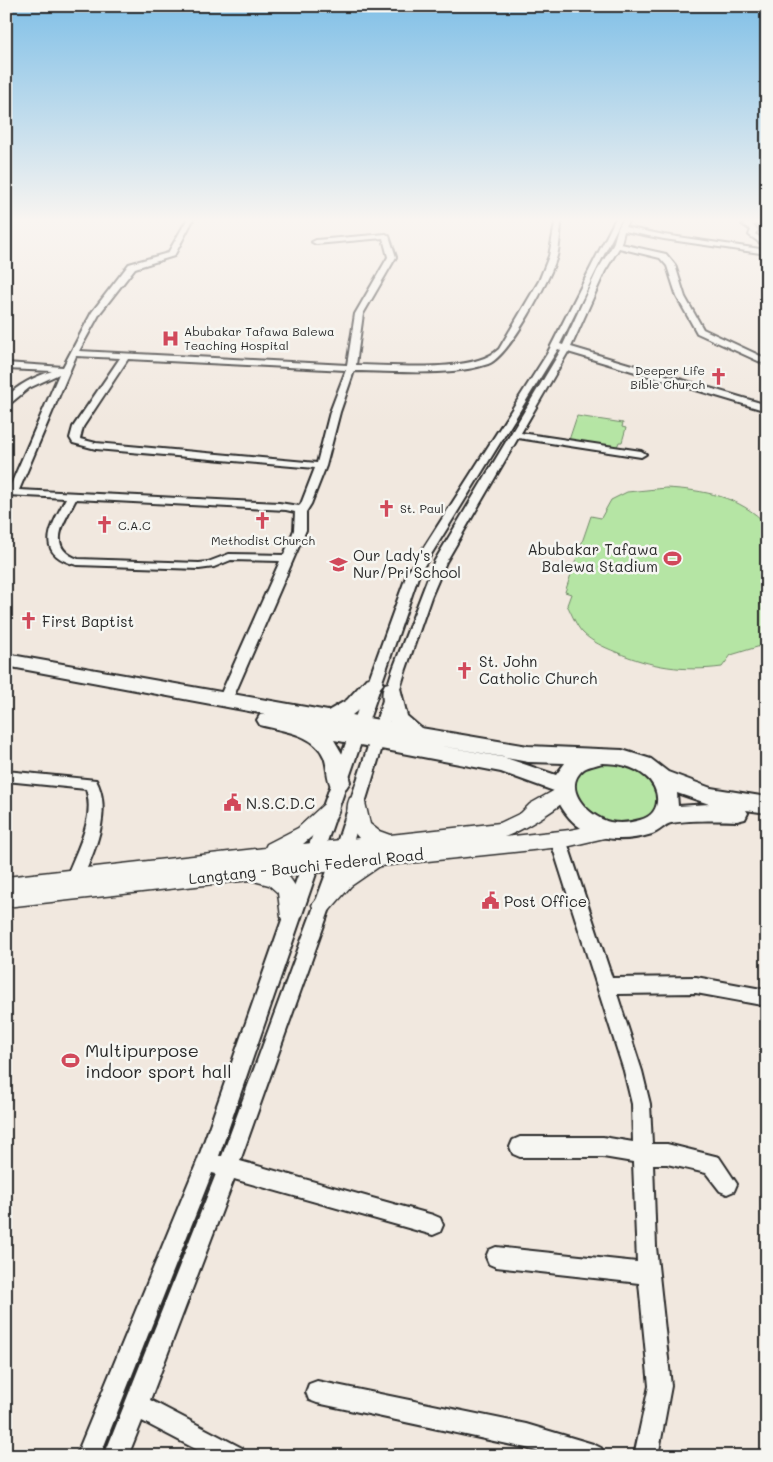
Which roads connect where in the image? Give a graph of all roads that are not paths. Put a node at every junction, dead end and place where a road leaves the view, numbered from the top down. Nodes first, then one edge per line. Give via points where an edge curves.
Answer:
1 (116, 286) edge
2 (375, 286) edge
3 (540, 286) edge
4 (584, 286) edge
5 (594, 286) edge
6 (678, 286) edge
7 (555, 346) junction
8 (566, 348) junction
9 (73, 353) junction
10 (126, 355) junction
11 (767, 362) edge
12 (6, 366) edge
13 (351, 368) junction
14 (66, 369) junction
15 (6, 404) edge
16 (767, 408) edge
17 (516, 435) junction
18 (641, 454) dead end
19 (321, 466) junction
20 (10, 492) edge
21 (73, 495) junction
22 (301, 511) junction
23 (287, 558) junction
24 (6, 660) edge
25 (6, 674) edge
26 (373, 684) junction
27 (392, 689) junction
28 (226, 698) junction
29 (329, 718) junction
30 (290, 724) junction
31 (357, 730) junction
32 (379, 734) junction
33 (421, 734) junction
34 (589, 757) junction
35 (6, 776) edge
36 (658, 777) junction
37 (339, 782) junction
38 (564, 789) junction
39 (357, 803) junction
40 (767, 806) edge
41 (330, 810) junction
42 (664, 814) junction
43 (767, 817) edge
44 (606, 831) junction
45 (558, 839) junction
46 (389, 850) junction
47 (341, 855) junction
48 (252, 857) junction
49 (313, 858) junction
50 (237, 874) junction
51 (74, 878) junction
52 (6, 885) edge
53 (6, 898) edge
54 (322, 905) junction
55 (291, 917) junction
56 (605, 986) junction
57 (767, 998) edge
58 (520, 1147) dead end
59 (643, 1154) junction
60 (207, 1162) junction
61 (230, 1169) junction
62 (727, 1184) dead end
63 (433, 1225) dead end
64 (496, 1257) dead end
65 (650, 1274) junction
66 (317, 1392) dead end
67 (136, 1406) junction
68 (88, 1456) edge
69 (116, 1456) edge
70 (234, 1456) edge
71 (593, 1456) edge
72 (646, 1456) edge

1 - 9 street via 96,312
2 - 13 street via 360,314
3 - 13 street via 494,358 468,366
4 - 7 street
5 - 8 street
6 - 11 street via 700,331
7 - 8 street
7 - 26 street via 417,567
8 - 16 street
8 - 17 street
9 - 10 street
9 - 14 street
10 - 13 street
10 - 19 street via 78,427 76,441 96,446
12 - 14 street
13 - 19 street
14 - 15 street via 32,382
14 - 20 street
17 - 18 street
17 - 27 street via 440,562
19 - 22 street
20 - 21 street
21 - 22 street via 279,506
21 - 23 street via 53,536 56,549 67,560 199,566 229,557
22 - 23 street via 300,530
23 - 28 street
24 - 28 highway
25 - 30 highway
26 - 29 highway via 353,707
26 - 31 street
27 - 32 street
27 - 33 highway via 397,720 405,728
28 - 29 highway
29 - 31 highway
30 - 31 highway
30 - 37 highway via 320,738 329,746
31 - 32 highway
31 - 37 street
32 - 33 highway
32 - 38 highway via 504,765
32 - 39 street
33 - 34 highway via 528,754
34 - 36 highway via 627,757 650,768
34 - 38 highway via 571,768
35 - 51 street via 91,784 96,793 95,816
36 - 40 highway via 709,796
36 - 42 highway via 668,795
37 - 41 street
38 - 44 highway via 573,811
38 - 46 main road, Langtang - Bauchi Federal Road via 528,818 503,830
39 - 46 main road via 357,818 366,834
39 - 47 street
41 - 48 main road via 304,834 275,850
41 - 49 street
42 - 43 highway via 680,816 718,811
42 - 44 highway via 655,824 641,831
44 - 45 main road, Langtang - Bauchi Federal Road
45 - 46 main road, Langtang - Bauchi Federal Road
45 - 56 street
46 - 47 main road, Langtang - Bauchi Federal Road
46 - 54 main road via 354,872 334,889
47 - 49 main road, Langtang - Bauchi Federal Road
47 - 54 street
48 - 49 main road, Langtang - Bauchi Federal Road
48 - 51 main road, Langtang - Bauchi Federal Road
49 - 50 main road, Langtang - Bauchi Federal Road
49 - 55 street
50 - 53 main road, Langtang - Bauchi Federal Road
50 - 55 main road via 264,875 282,883 292,899
51 - 52 main road, Langtang - Bauchi Federal Road
54 - 61 street
55 - 60 street
56 - 57 street via 696,986
56 - 59 street via 641,1104
58 - 59 street via 603,1147
59 - 62 street via 667,1154 712,1164
59 - 65 street
60 - 61 street
60 - 68 street
61 - 63 street
61 - 67 street
64 - 65 street
65 - 72 street via 660,1386
66 - 71 street via 526,1436
67 - 69 street
67 - 70 street

